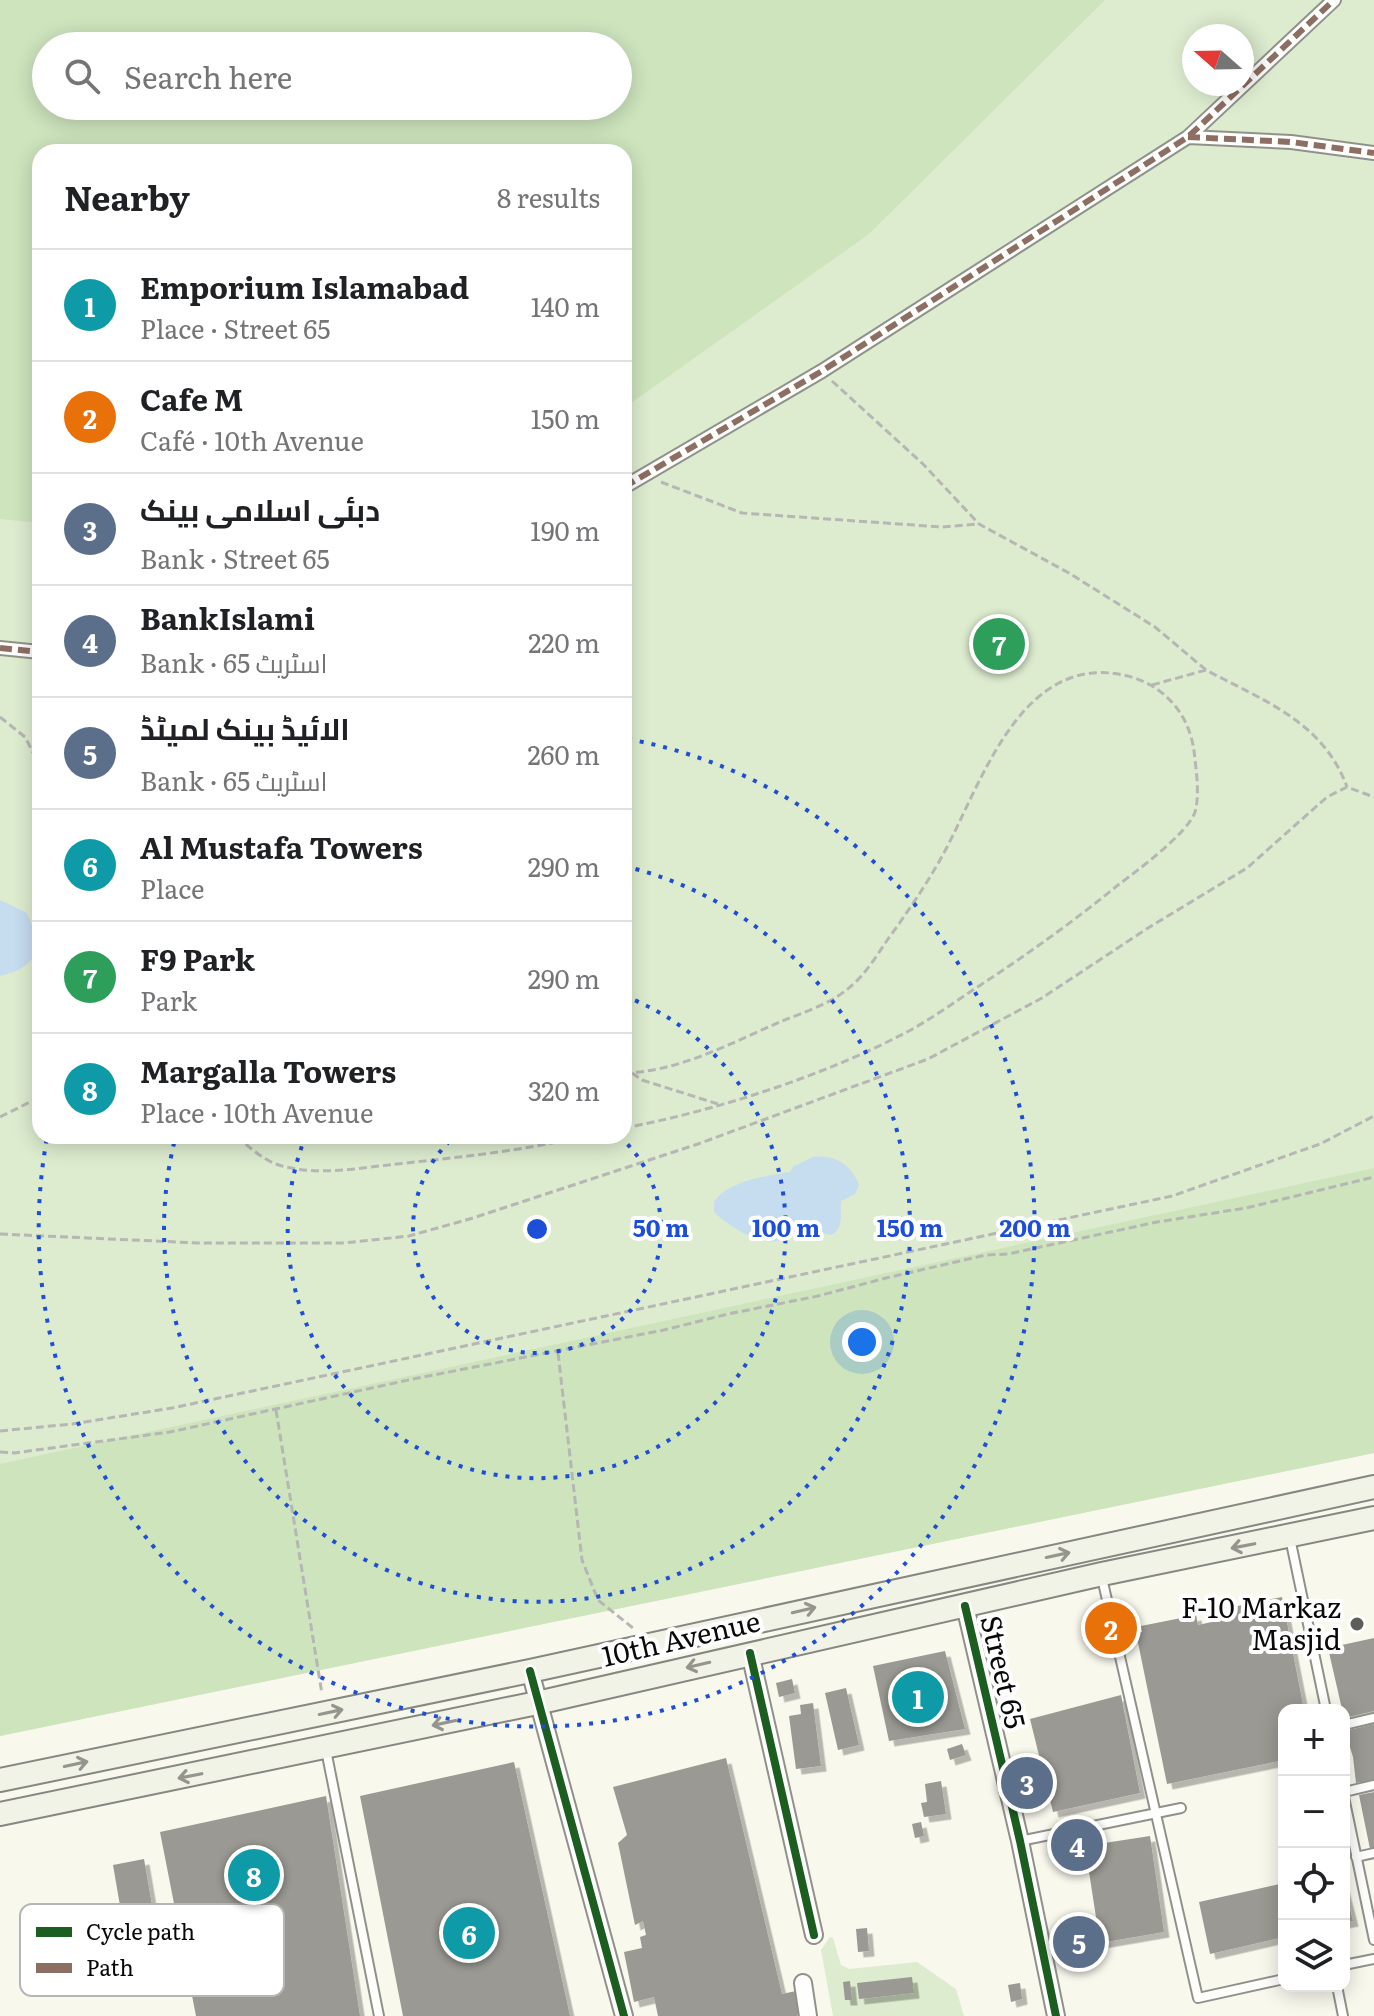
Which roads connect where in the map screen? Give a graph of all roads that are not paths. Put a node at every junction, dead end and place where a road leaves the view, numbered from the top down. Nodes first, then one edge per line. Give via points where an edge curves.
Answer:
1 (1334, 0) edge
2 (1188, 137) junction
3 (1374, 153) edge
4 (632, 482) edge
5 (0, 648) edge
6 (32, 651) edge
7 (1374, 1487) edge
8 (1374, 1518) edge
9 (1173, 1530) junction
10 (1290, 1537) junction
11 (1180, 1559) junction
12 (1102, 1574) junction
13 (965, 1606) junction
14 (750, 1653) junction
15 (530, 1671) junction
16 (537, 1703) junction
17 (1325, 1704) edge
18 (1374, 1718) edge
19 (1350, 1724) edge
20 (326, 1748) junction
21 (0, 1780) edge
22 (1374, 1785) edge
23 (1350, 1792) edge
24 (1181, 1808) dead end
25 (1156, 1813) junction
26 (0, 1814) edge
27 (1350, 1826) edge
28 (1020, 1841) junction
29 (1374, 1853) edge
30 (1356, 1857) junction
31 (814, 1935) dead end
32 (1374, 1940) edge
33 (1374, 1959) edge
34 (1350, 1964) edge
35 (1278, 1980) edge
36 (803, 1983) dead end
37 (1338, 1992) edge
38 (379, 2016) edge
39 (624, 2016) edge
40 (808, 2016) edge
41 (1056, 2016) edge
42 (1343, 2016) edge

1 - 2 street
2 - 3 street
2 - 4 street via 822,371
5 - 6 street
7 - 9 main road, 10th Avenue
8 - 10 main road, 10th Avenue
9 - 11 main road
15 -> 9 main road, 10th Avenue
10 -> 11 main road, 10th Avenue
10 - 17 lane
11 - 12 main road, 10th Avenue
12 - 13 main road, 10th Avenue
12 - 25 lane
13 - 14 main road, 10th Avenue
13 - 28 street, Street 65
14 -> 16 main road, 10th Avenue
14 - 31 street
15 - 16 street
21 -> 15 main road, 10th Avenue
16 -> 20 main road, 10th Avenue
16 - 39 street
18 - 19 lane
20 -> 26 main road, 10th Avenue
20 - 38 lane
22 - 23 lane
24 - 25 lane
25 - 28 lane
25 - 35 lane via 1198,1998
27 - 30 lane
28 - 41 street, Street 65
29 - 30 lane
30 - 32 lane
33 - 34 lane
36 - 40 street
37 - 42 lane

